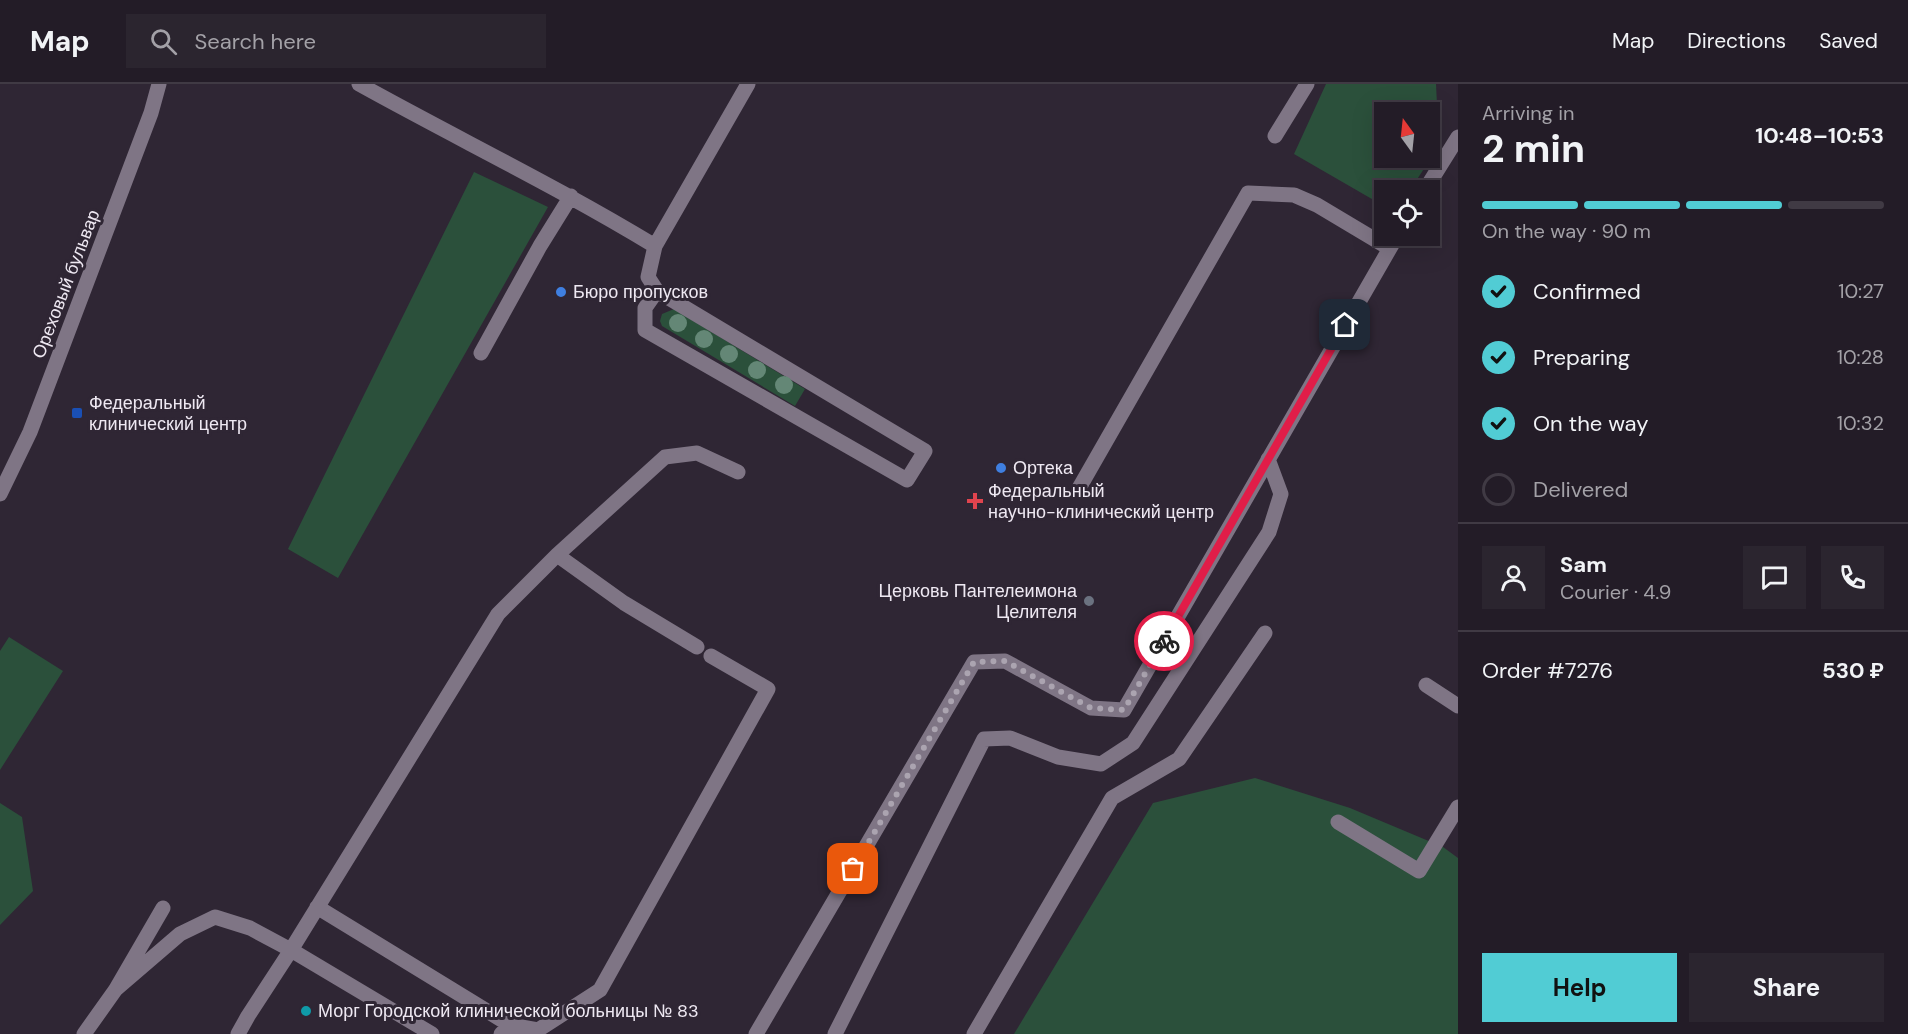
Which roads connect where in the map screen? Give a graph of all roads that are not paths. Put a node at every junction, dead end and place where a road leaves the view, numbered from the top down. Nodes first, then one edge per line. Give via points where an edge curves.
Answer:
1 (159, 84) edge
2 (359, 84) edge
3 (748, 84) edge
4 (1307, 84) edge
5 (1275, 136) dead end
6 (1458, 137) edge
7 (1431, 180) edge
8 (571, 196) junction
9 (1374, 233) edge
10 (655, 246) junction
11 (1391, 246) edge
12 (657, 291) junction
13 (481, 353) dead end
14 (1268, 459) junction
15 (738, 472) dead end
16 (1077, 490) dead end
17 (0, 494) edge
18 (557, 555) junction
19 (1265, 633) dead end
20 (697, 647) dead end
21 (711, 656) dead end
22 (1426, 685) dead end
23 (1458, 706) edge
24 (1458, 807) edge
25 (1338, 822) dead end
26 (317, 907) junction
27 (163, 908) dead end
28 (291, 950) junction
29 (116, 989) junction
30 (505, 1030) edge
31 (84, 1034) edge
32 (238, 1034) edge
33 (432, 1034) edge
34 (756, 1034) edge
35 (835, 1034) edge
36 (974, 1034) edge

1 - 17 street, Ореховый бульвар via 30,432
2 - 8 street
3 - 10 street
4 - 5 street
6 - 7 street
8 - 10 street
8 - 13 street
9 - 16 street via 1294,195 1248,193
10 - 12 street via 648,277
11 - 14 street
12 - 12 street via 645,308 645,330 907,480 925,450
14 - 34 street via 1124,710 1091,708 1005,661 974,662
14 - 35 street via 1281,494 1269,532 1133,743 1101,764 1058,757 1010,738 984,739
15 - 18 street via 697,453 665,457
18 - 20 street via 624,603
18 - 26 street via 498,614
19 - 36 street via 1179,759 1112,798
21 - 30 street via 768,689 600,990 538,1030
22 - 23 street
24 - 25 street via 1419,871
26 - 28 street
26 - 30 street
27 - 29 street
28 - 29 street via 250,928 215,917 180,934
28 - 32 street
28 - 33 street
29 - 31 street

